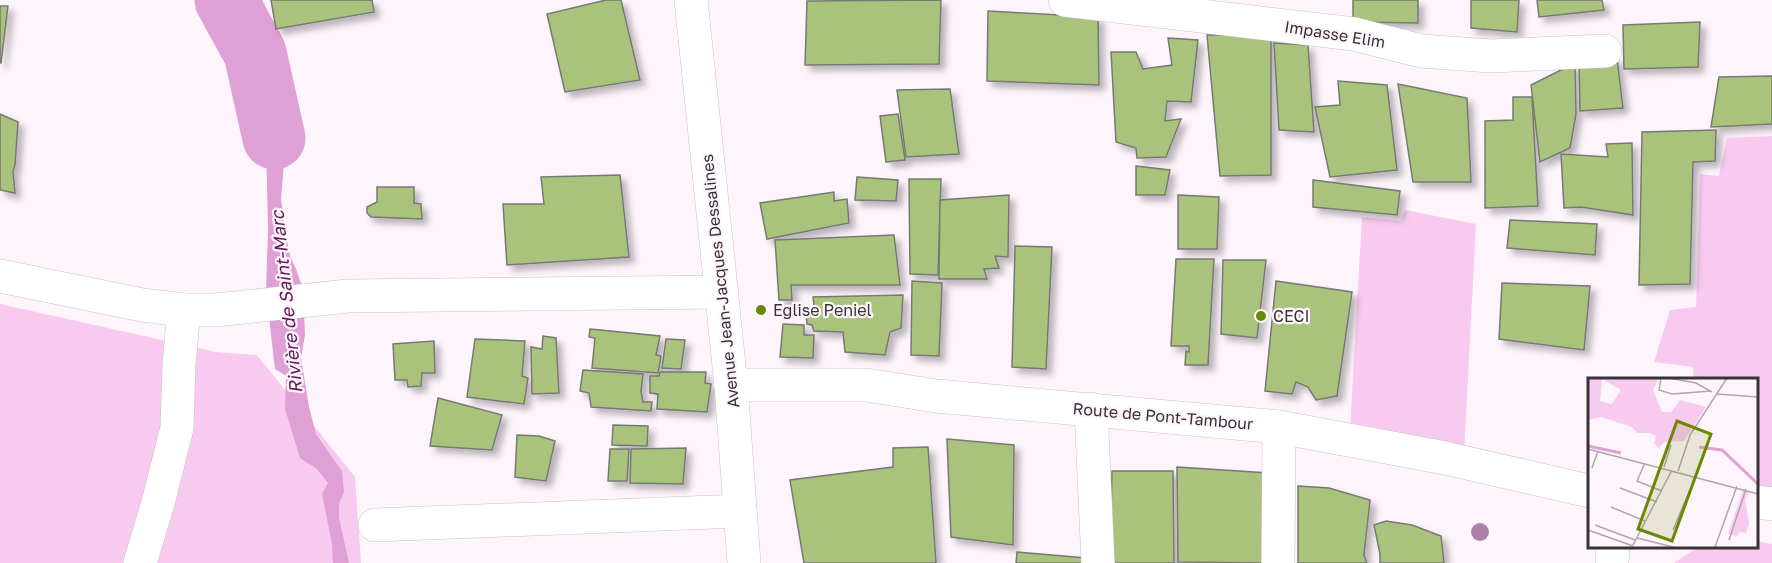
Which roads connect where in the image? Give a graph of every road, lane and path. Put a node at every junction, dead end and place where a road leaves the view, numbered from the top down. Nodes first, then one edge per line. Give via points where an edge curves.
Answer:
1 (691, 0) edge
2 (1065, 0) edge
3 (1605, 51) dead end
4 (0, 276) edge
5 (722, 292) junction
6 (200, 310) junction
7 (731, 385) junction
8 (1091, 409) junction
9 (1279, 427) junction
10 (1588, 491) edge
11 (1757, 502) edge
12 (1772, 504) edge
13 (740, 511) junction
14 (375, 525) dead end
15 (1613, 548) edge
16 (140, 563) edge
17 (744, 563) edge
18 (1098, 563) edge
19 (1278, 563) edge
20 (1612, 563) edge

1 - 5 street, Avenue Jean-Jacques Dessalines
2 - 3 street, Impasse Elim via 1354,34 1421,51 1491,56
4 - 6 street via 142,305
5 - 6 street via 348,296
5 - 7 street, Avenue Jean-Jacques Dessalines
6 - 16 street via 179,364 177,428
7 - 8 street, Route de Pont-Tambour via 866,385 936,396
7 - 13 street, Avenue Jean-Jacques Dessalines
8 - 9 street, Route de Pont-Tambour
8 - 18 street
9 - 10 street, Route de Pont-Tambour via 1445,458
9 - 19 street
11 - 12 street
13 - 14 street
13 - 17 street, Avenue Jean-Jacques Dessalines
15 - 20 street

